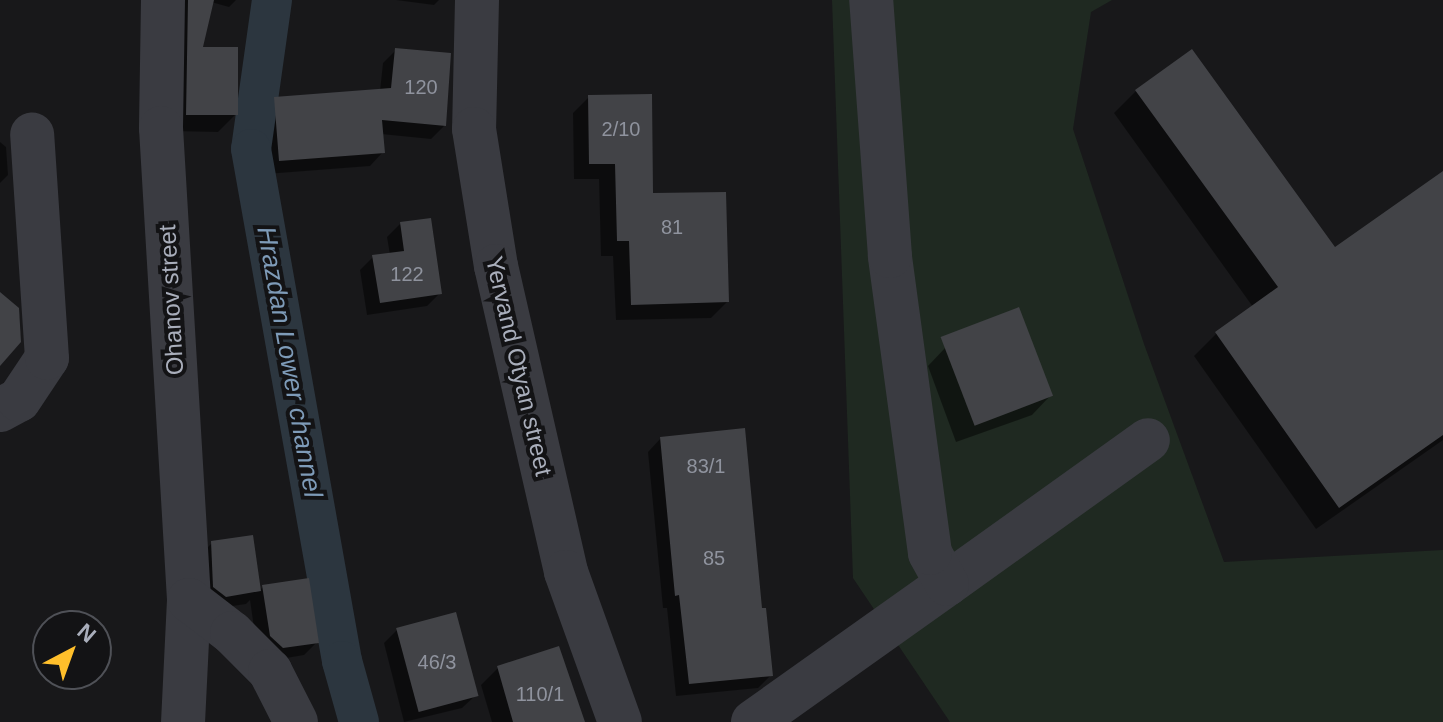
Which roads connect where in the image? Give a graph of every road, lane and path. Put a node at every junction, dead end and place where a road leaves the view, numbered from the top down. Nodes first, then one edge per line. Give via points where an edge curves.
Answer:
1 (163, 0) edge
2 (477, 0) edge
3 (871, 0) edge
4 (32, 135) dead end
5 (0, 410) edge
6 (1148, 440) dead end
7 (947, 584) junction
8 (189, 600) junction
9 (183, 722) edge
10 (296, 722) edge
11 (620, 722) edge
12 (753, 722) edge

1 - 8 street, Ohanov street via 161,128
2 - 11 street, Yervand Otyan street via 474,129 496,266 566,572
3 - 7 street via 890,256 930,553
4 - 5 street via 47,358 19,400
6 - 7 street
7 - 12 street
8 - 9 street, Ohanov street
8 - 10 street via 270,671

